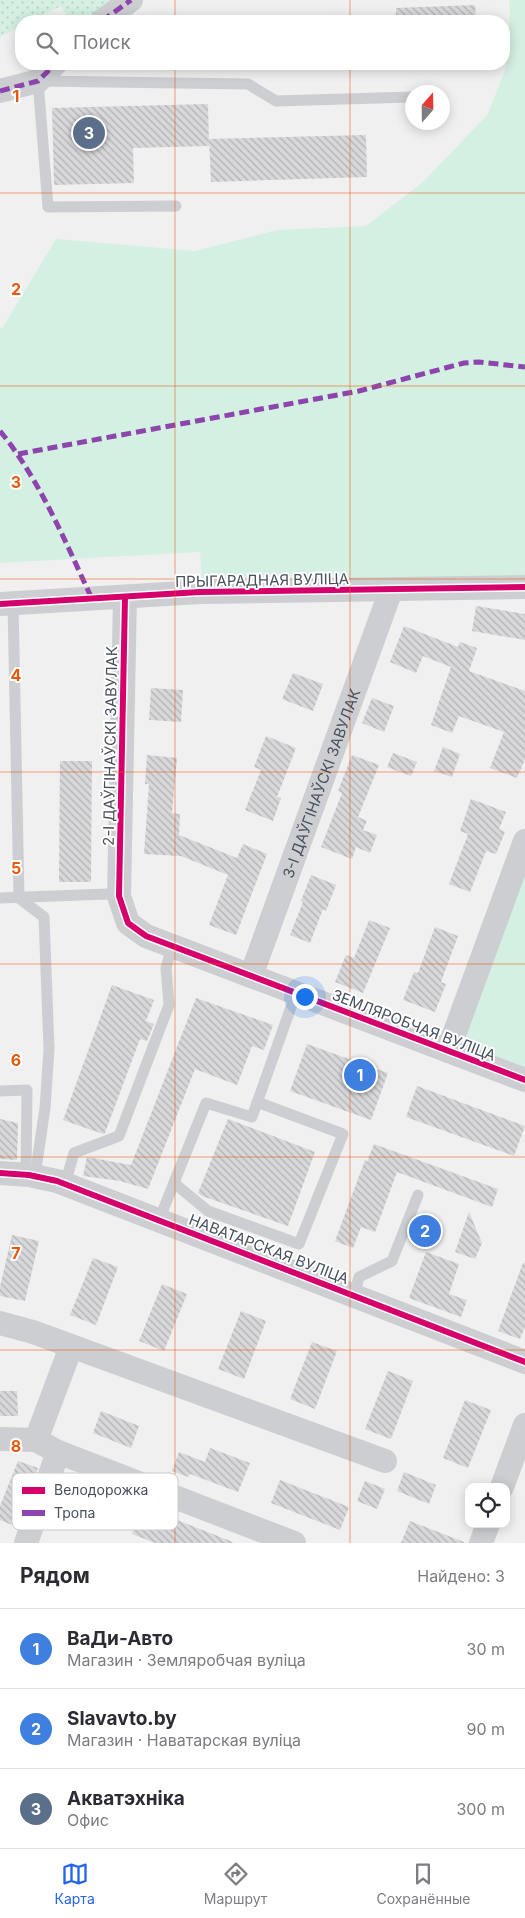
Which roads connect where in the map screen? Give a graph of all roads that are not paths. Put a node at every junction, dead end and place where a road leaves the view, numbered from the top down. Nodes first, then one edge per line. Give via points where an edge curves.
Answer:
1 (131, 0) edge
2 (110, 15) edge
3 (49, 70) edge
4 (38, 81) junction
5 (0, 91) edge
6 (405, 97) edge
7 (176, 206) dead end
8 (525, 586) edge
9 (391, 590) junction
10 (125, 597) junction
11 (6, 604) edge
12 (525, 841) edge
13 (119, 896) junction
14 (0, 898) edge
15 (19, 898) junction
16 (172, 946) junction
17 (251, 976) junction
18 (296, 993) junction
19 (448, 1051) junction
20 (525, 1080) edge
21 (0, 1091) edge
22 (257, 1102) junction
23 (0, 1173) edge
24 (30, 1176) junction
25 (174, 1182) junction
26 (65, 1184) junction
27 (418, 1194) dead end
28 (159, 1220) junction
29 (354, 1296) junction
30 (0, 1323) edge
31 (71, 1347) junction
32 (525, 1362) edge
33 (525, 1425) edge
34 (0, 1439) edge
35 (36, 1440) junction
36 (58, 1452) junction
37 (385, 1462) dead end
38 (51, 1473) edge
39 (104, 1473) edge
40 (503, 1483) edge
41 (178, 1506) edge
42 (487, 1528) edge
43 (31, 1530) edge
44 (237, 1533) edge
45 (26, 1543) edge
46 (294, 1543) edge
47 (481, 1543) edge

1 - 2 street
3 - 4 street
4 - 5 street
4 - 6 lane via 248,84 276,101
4 - 7 lane via 48,207
8 - 9 street, ПРЫГАРАДНАЯ ВУЛІЦА
9 - 10 street, ПРЫГАРАДНАЯ ВУЛІЦА via 200,592
9 - 17 street, 3-І ДАЎГІНАЎСКІ ЗАВУЛАК
10 - 11 street, ПРЫГАРАДНАЯ ВУЛІЦА
10 - 13 street, 2-І ДАЎГІНАЎСКІ ЗАВУЛАК
11 - 15 lane
12 - 19 street
13 - 15 lane
13 - 16 street, ЗЕМЛЯРОБЧАЯ ВУЛІЦА via 128,923 146,936
14 - 15 lane
15 - 24 lane via 44,916 49,1049 45,1108
16 - 17 street, ЗЕМЛЯРОБЧАЯ ВУЛІЦА
16 - 26 lane via 166,968 169,1005 118,1136 74,1153
17 - 18 street, ЗЕМЛЯРОБЧАЯ ВУЛІЦА
18 - 19 street, ЗЕМЛЯРОБЧАЯ ВУЛІЦА
18 - 22 lane
19 - 20 street, ЗЕМЛЯРОБЧАЯ ВУЛІЦА
21 - 24 lane via 27,1090
22 - 25 lane via 252,1117 206,1103
22 - 25 lane via 343,1134 298,1244 208,1211
23 - 24 street, НАВАТАРСКАЯ ВУЛІЦА
24 - 26 street, НАВАТАРСКАЯ ВУЛІЦА
25 - 28 lane
26 - 28 street, НАВАТАРСКАЯ ВУЛІЦА
27 - 29 lane via 392,1262 359,1277
28 - 29 street, НАВАТАРСКАЯ ВУЛІЦА
29 - 32 street, НАВАТАРСКАЯ ВУЛІЦА
30 - 31 street
31 - 35 street
31 - 37 street
33 - 40 street
34 - 35 street
35 - 36 street
36 - 38 street
36 - 39 street
41 - 44 street
42 - 47 street
43 - 45 street
44 - 46 street

